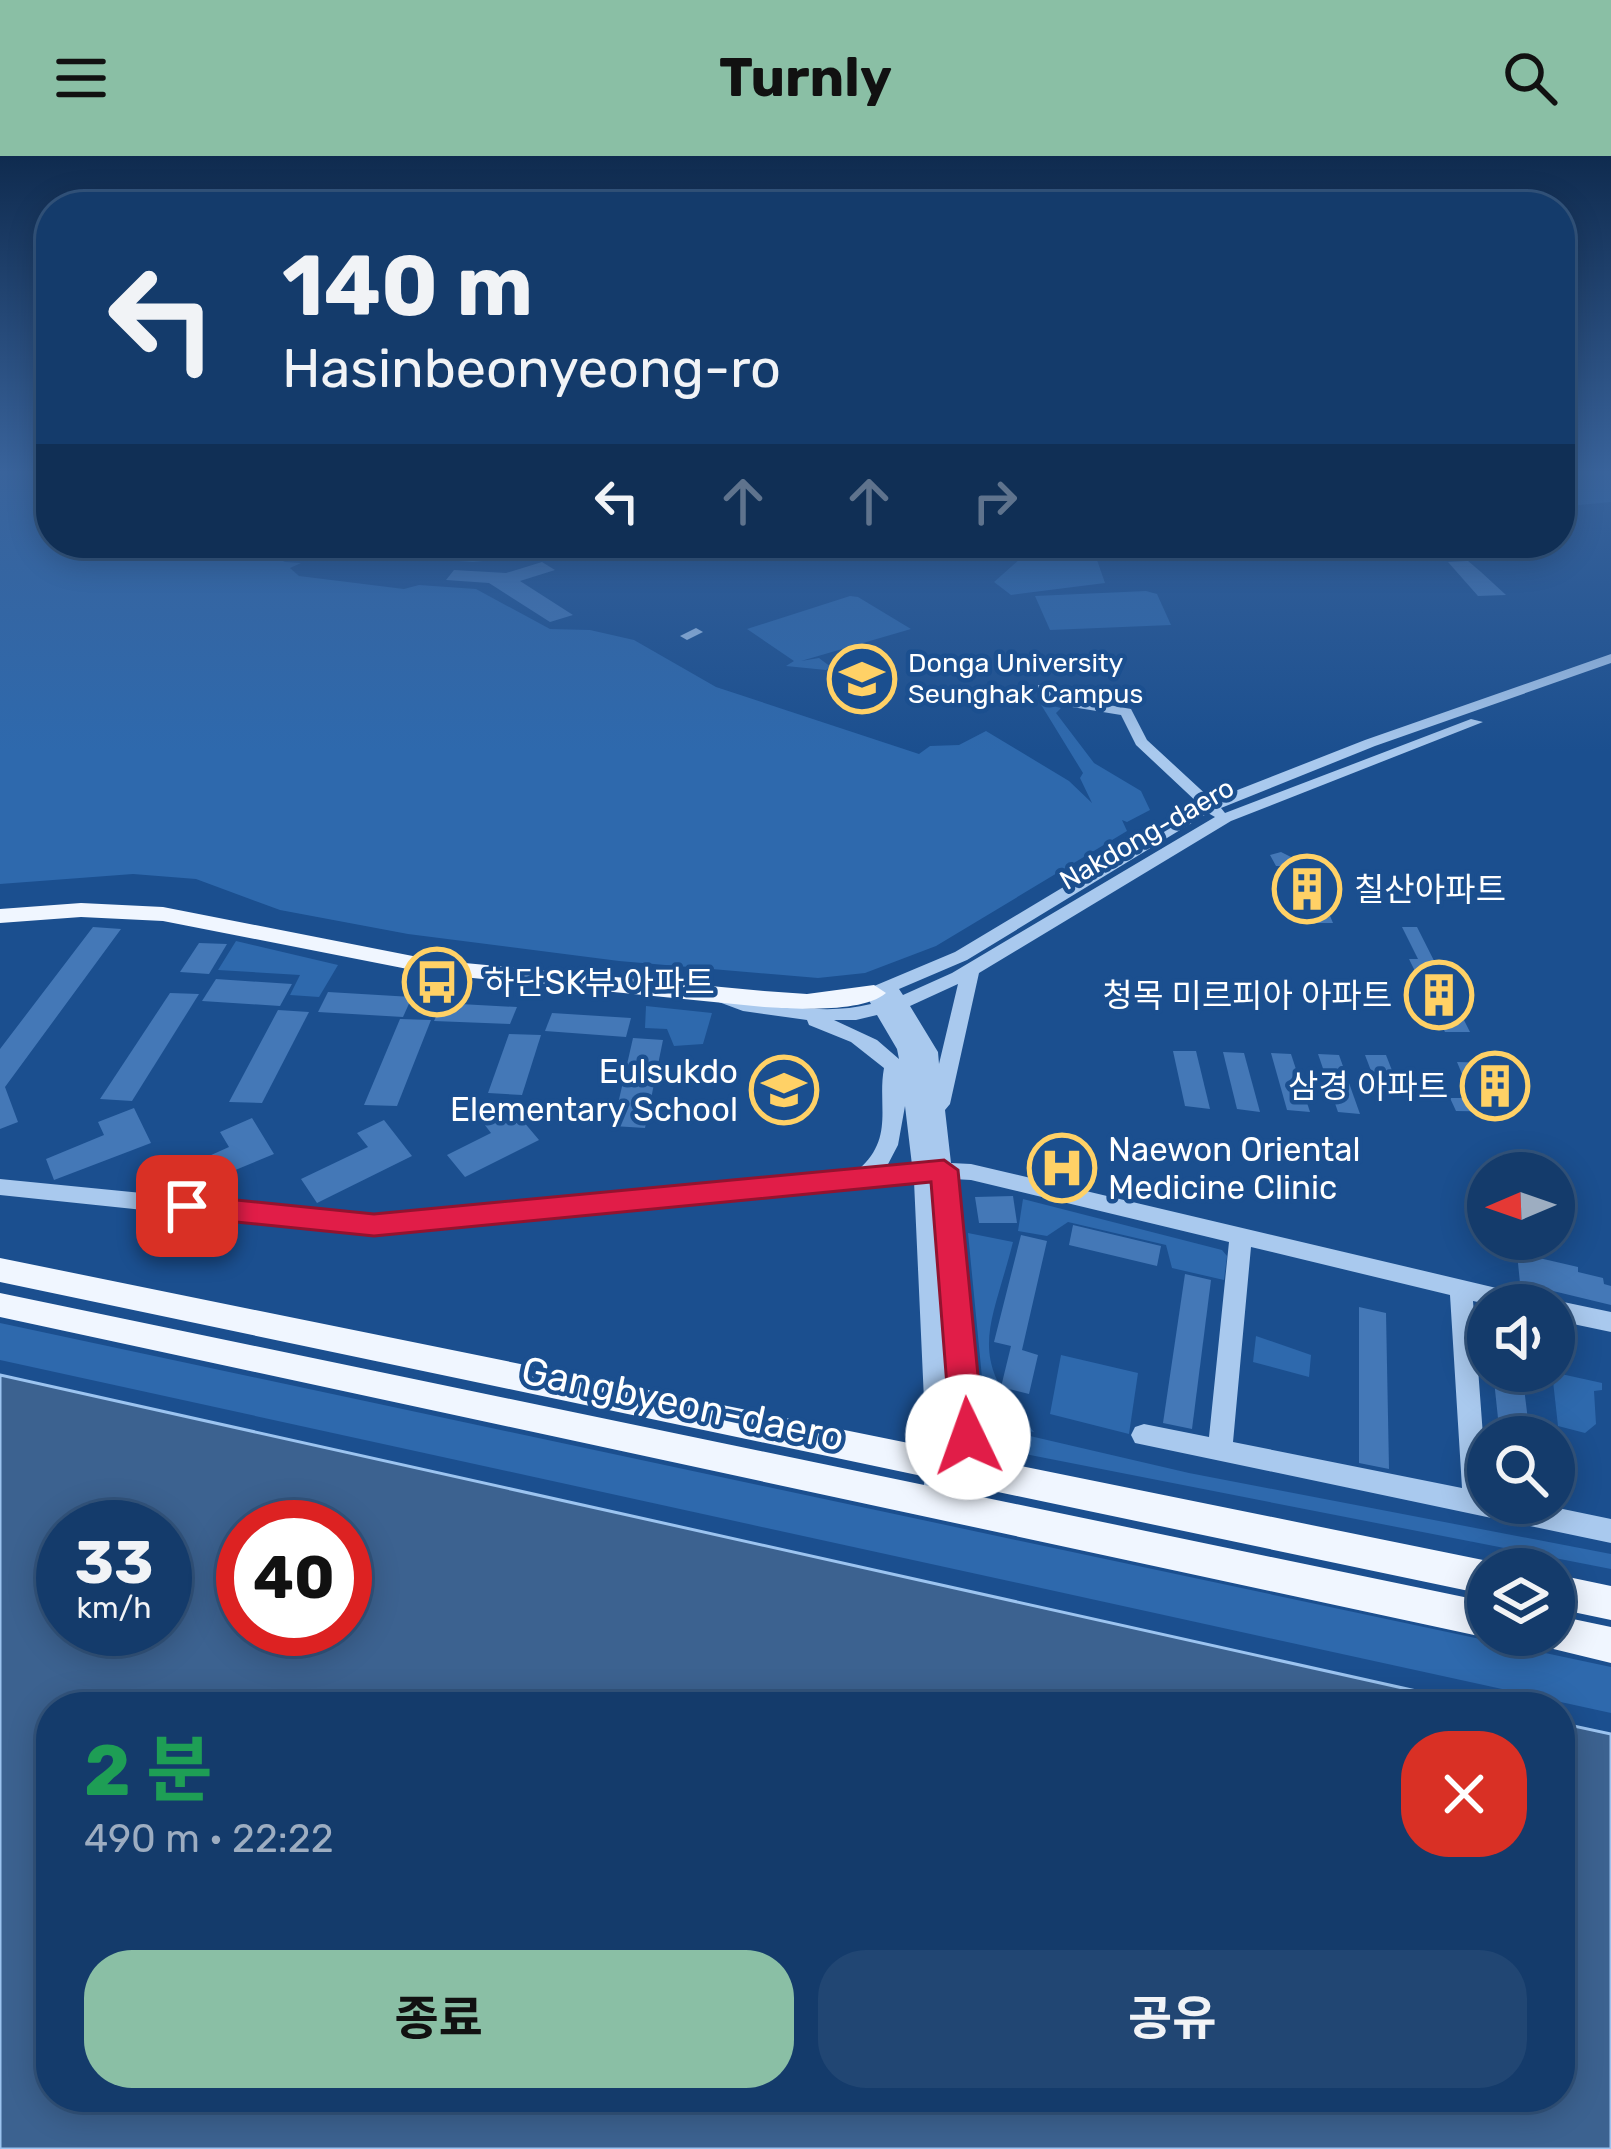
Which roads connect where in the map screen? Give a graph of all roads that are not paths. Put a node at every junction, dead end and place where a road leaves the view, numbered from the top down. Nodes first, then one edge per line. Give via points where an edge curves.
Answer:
1 (1611, 658) edge
2 (1611, 670) edge
3 (1043, 688) dead end
4 (1532, 694) junction
5 (1206, 808) junction
6 (1225, 818) junction
7 (0, 916) edge
8 (970, 970) junction
9 (714, 994) junction
10 (887, 998) junction
11 (787, 1012) junction
12 (890, 1061) junction
13 (926, 1114) junction
14 (934, 1171) junction
15 (862, 1179) junction
16 (0, 1187) edge
17 (1241, 1236) junction
18 (0, 1270) edge
19 (1461, 1289) junction
20 (1467, 1290) edge
21 (0, 1305) edge
22 (1575, 1314) edge
23 (1611, 1322) edge
24 (1470, 1416) edge
25 (1144, 1435) dead end
26 (1220, 1450) junction
27 (955, 1469) junction
28 (1467, 1502) edge
29 (950, 1505) junction
30 (1575, 1524) edge
31 (1611, 1531) edge
32 (1467, 1574) edge
33 (1575, 1596) edge
34 (1611, 1603) edge
35 (1467, 1616) edge
36 (1575, 1638) edge
37 (1611, 1645) edge

1 - 4 street, Nakdong-daero
2 - 4 street, Nakdong-daero
3 - 5 street via 1071,704 1126,712 1141,742
4 - 5 street, Nakdong-daero via 1370,743
4 - 6 street, Nakdong-daero
5 - 6 street
5 - 10 street, Nakdong-daero
6 - 8 street, Nakdong-daero
7 - 9 main road, Nakdong-daero via 163,914 433,967
8 - 10 street, Nakdong-daero
8 - 13 street
9 - 10 main road, Nakdong-daero
9 - 11 street, Nakdong-daero
10 - 11 street, Nakdong-daero via 832,1015
10 - 13 street via 928,1052
11 - 12 street via 865,1039
12 - 13 street
12 - 15 street via 897,1104 891,1139
13 - 14 street
14 - 15 street
14 - 17 street via 997,1177
14 - 27 street
15 - 16 street via 374,1225
17 - 19 street
17 - 26 street
18 - 27 main road, Gangbyeon-daero
19 - 20 street
19 - 24 street
21 - 29 main road, Gangbyeon-daero
22 - 23 street
25 - 26 street
26 - 28 street
27 - 29 street
27 - 32 main road, Gangbyeon-daero
29 - 35 main road, Gangbyeon-daero
30 - 31 street
33 - 34 main road
36 - 37 main road

